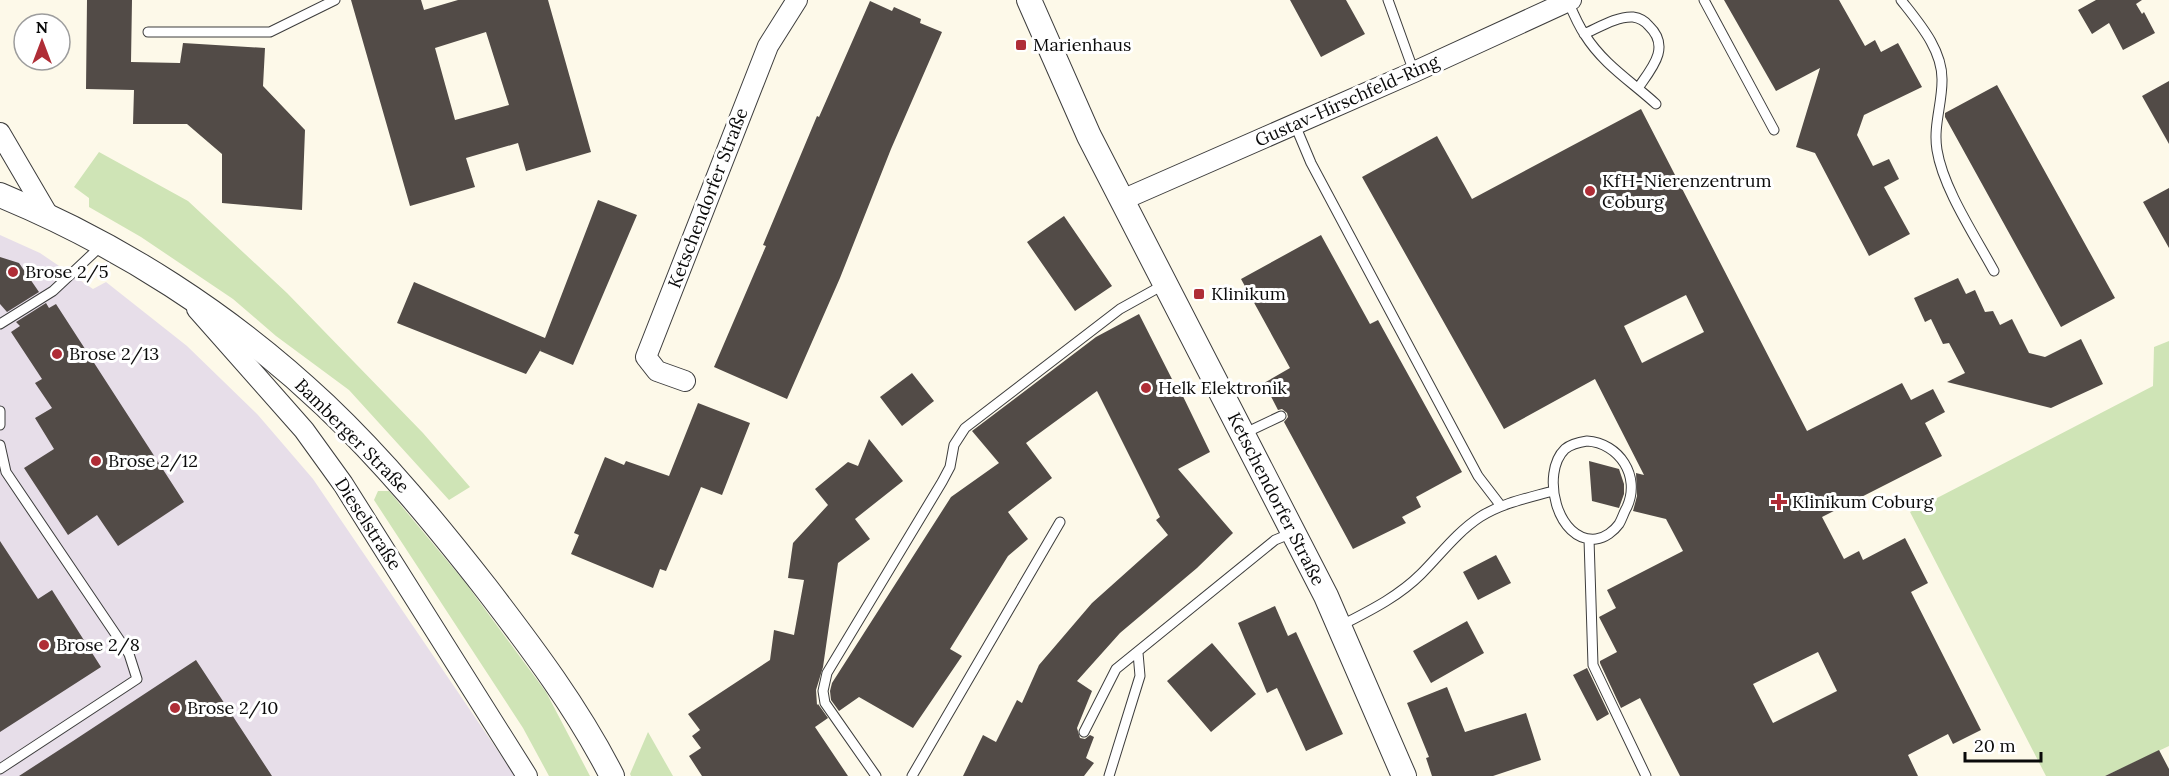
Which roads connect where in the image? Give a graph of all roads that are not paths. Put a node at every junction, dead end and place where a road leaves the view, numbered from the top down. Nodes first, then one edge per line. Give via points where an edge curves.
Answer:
1 (335, 0) edge
2 (797, 0) edge
3 (1029, 0) edge
4 (1388, 0) edge
5 (1704, 0) edge
6 (1901, 0) edge
7 (1570, 1) edge
8 (148, 32) dead end
9 (1584, 34) junction
10 (1414, 72) junction
11 (1638, 88) junction
12 (1656, 104) dead end
13 (1295, 125) junction
14 (1774, 130) dead end
15 (0, 133) edge
16 (0, 195) edge
17 (1122, 200) junction
18 (48, 215) junction
19 (103, 243) junction
20 (1994, 271) dead end
21 (1165, 284) junction
22 (182, 291) junction
23 (0, 324) edge
24 (685, 381) dead end
25 (0, 411) edge
26 (1281, 416) dead end
27 (0, 425) edge
28 (1243, 434) junction
29 (0, 445) edge
30 (1553, 491) junction
31 (1501, 506) junction
32 (1060, 522) dead end
33 (1294, 532) junction
34 (1589, 539) junction
35 (1340, 626) junction
36 (1138, 653) junction
37 (1084, 732) dead end
38 (0, 769) edge
39 (527, 776) edge
40 (612, 776) edge
41 (876, 776) edge
42 (912, 776) edge
43 (1109, 776) edge
44 (1404, 776) edge
45 (1646, 776) edge

1 - 8 lane via 270,32
2 - 24 street, Ketschendorfer Straße via 768,46 646,357 657,371
3 - 17 street, Ketschendorfer Straße
4 - 10 lane
5 - 14 lane
6 - 20 lane via 1927,34 1940,66 1937,149 1945,178
7 - 9 lane
7 - 10 street, Gustav-Hirschfeld-Ring
9 - 11 lane via 1594,49
9 - 11 lane via 1619,19 1644,20 1657,34 1660,44 1656,63
10 - 13 street, Gustav-Hirschfeld-Ring
11 - 12 lane
13 - 17 street, Gustav-Hirschfeld-Ring
13 - 31 lane via 1311,163 1478,476
15 - 18 street
16 - 18 street, Bamberger Straße
17 - 21 street, Ketschendorfer Straße
18 - 19 street, Bamberger Straße
19 - 22 street, Bamberger Straße
19 - 23 lane via 53,291
21 - 28 street, Ketschendorfer Straße
21 - 41 lane via 1111,316 965,428 954,445 942,482 827,673 825,703
22 - 39 street, Dieselstraße via 304,430 343,484
22 - 40 street, Bamberger Straße via 264,351 326,405 415,500 551,677
25 - 27 lane
26 - 28 lane
28 - 33 street, Ketschendorfer Straße
29 - 38 lane via 6,472 129,654 137,679
30 - 31 lane
30 - 34 lane via 1572,532
30 - 34 lane via 1556,466 1565,450 1576,443 1598,442 1623,460 1631,479 1629,502 1610,533
31 - 35 lane via 1457,536 1420,576 1387,602
32 - 42 lane
33 - 35 street, Ketschendorfer Straße
33 - 36 lane via 1275,540
34 - 45 lane via 1593,665
35 - 44 street, Ketschendorfer Straße
36 - 37 lane via 1116,669
36 - 43 lane via 1140,676

